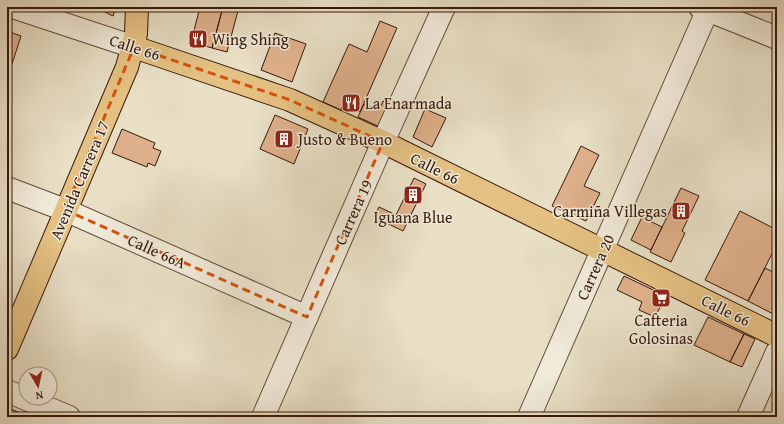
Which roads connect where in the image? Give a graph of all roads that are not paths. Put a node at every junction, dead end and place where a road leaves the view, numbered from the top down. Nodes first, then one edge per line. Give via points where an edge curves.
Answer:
1 (13, 7) edge
2 (137, 7) edge
3 (444, 7) edge
4 (705, 8) edge
5 (777, 38) edge
6 (134, 47) junction
7 (383, 142) junction
8 (7, 188) edge
9 (65, 210) junction
10 (602, 250) junction
11 (307, 317) junction
12 (777, 336) edge
13 (7, 349) edge
14 (777, 352) edge
15 (7, 391) edge
16 (69, 417) edge
17 (263, 417) edge
18 (529, 417) edge
19 (748, 417) edge

1 - 6 street, Calle 66
2 - 6 main road, Avenida Carrera 17
3 - 7 street, Carrera 19
4 - 5 street
4 - 10 street, Carrera 20
6 - 7 main road, Calle 66 via 278,95
6 - 9 main road, Avenida Carrera 17
7 - 10 main road, Calle 66
7 - 11 street, Carrera 19
8 - 9 street, Calle 66A
9 - 11 street, Calle 66A
9 - 13 main road, Avenida Carrera 17
10 - 12 main road, Calle 66
10 - 18 street, Carrera 20
11 - 17 street, Carrera 19
14 - 19 street
15 - 16 street

